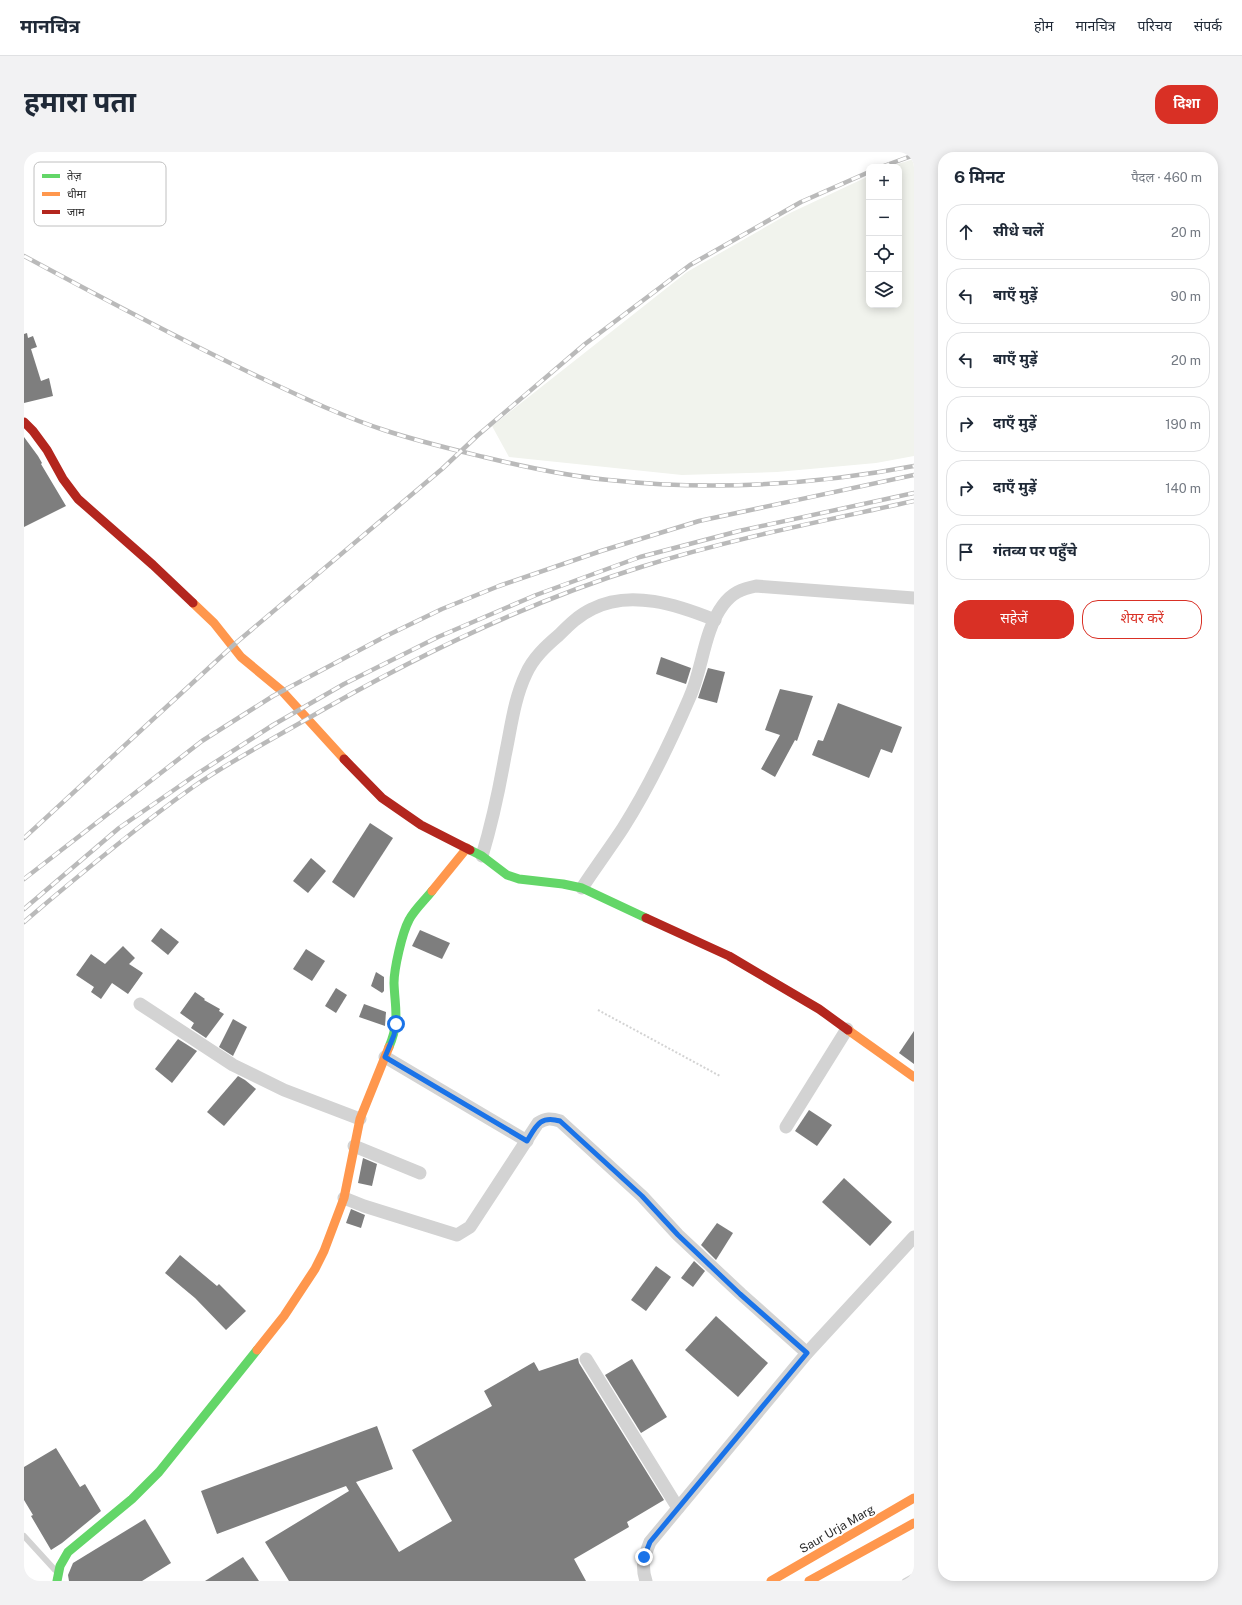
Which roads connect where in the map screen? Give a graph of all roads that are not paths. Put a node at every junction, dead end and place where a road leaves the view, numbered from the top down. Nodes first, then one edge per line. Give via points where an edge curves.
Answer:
1 (24, 422) edge
2 (914, 598) edge
3 (715, 620) junction
4 (467, 848) junction
5 (482, 856) junction
6 (582, 888) junction
7 (140, 1004) dead end
8 (847, 1029) junction
9 (385, 1057) junction
10 (914, 1077) edge
11 (360, 1119) junction
12 (786, 1127) dead end
13 (527, 1141) junction
14 (354, 1146) junction
15 (420, 1173) dead end
16 (344, 1198) junction
17 (914, 1237) edge
18 (807, 1353) junction
19 (586, 1359) dead end
20 (914, 1498) edge
21 (678, 1508) junction
22 (914, 1523) edge
23 (24, 1536) edge
24 (57, 1571) junction
25 (914, 1576) edge
26 (822, 1578) edge
27 (57, 1581) edge
28 (646, 1581) edge
29 (771, 1581) edge
30 (809, 1581) edge
31 (905, 1581) edge

1 - 4 street via 47,450 78,499 214,623 241,657 282,691 382,798 421,825
2 - 3 street via 756,586 742,589 732,595 722,606
3 - 5 street via 666,603 613,601 592,608 576,619 541,651 525,674 511,723 494,816
3 - 6 street via 692,693 668,747 623,827
4 - 5 street
4 - 9 street via 409,920 395,972 396,1024
5 - 6 street via 507,875 519,879
6 - 8 street via 729,956 783,987
7 - 11 street via 233,1065 284,1090
8 - 10 street
8 - 12 street
9 - 11 street
9 - 13 street
11 - 14 street
13 - 16 street via 470,1227 457,1235
13 - 18 street via 538,1123 552,1118 560,1121 642,1196 678,1235 740,1294
14 - 15 street
14 - 16 street
16 - 24 street via 315,1269 284,1316 160,1472 132,1499 68,1552 60,1561
17 - 18 street
18 - 21 street
19 - 21 street
20 - 29 street, Saur Urja Marg
21 - 28 street via 650,1542 644,1557 643,1571
22 - 26 street
23 - 24 lane
24 - 27 street
25 - 31 lane
26 - 30 street

